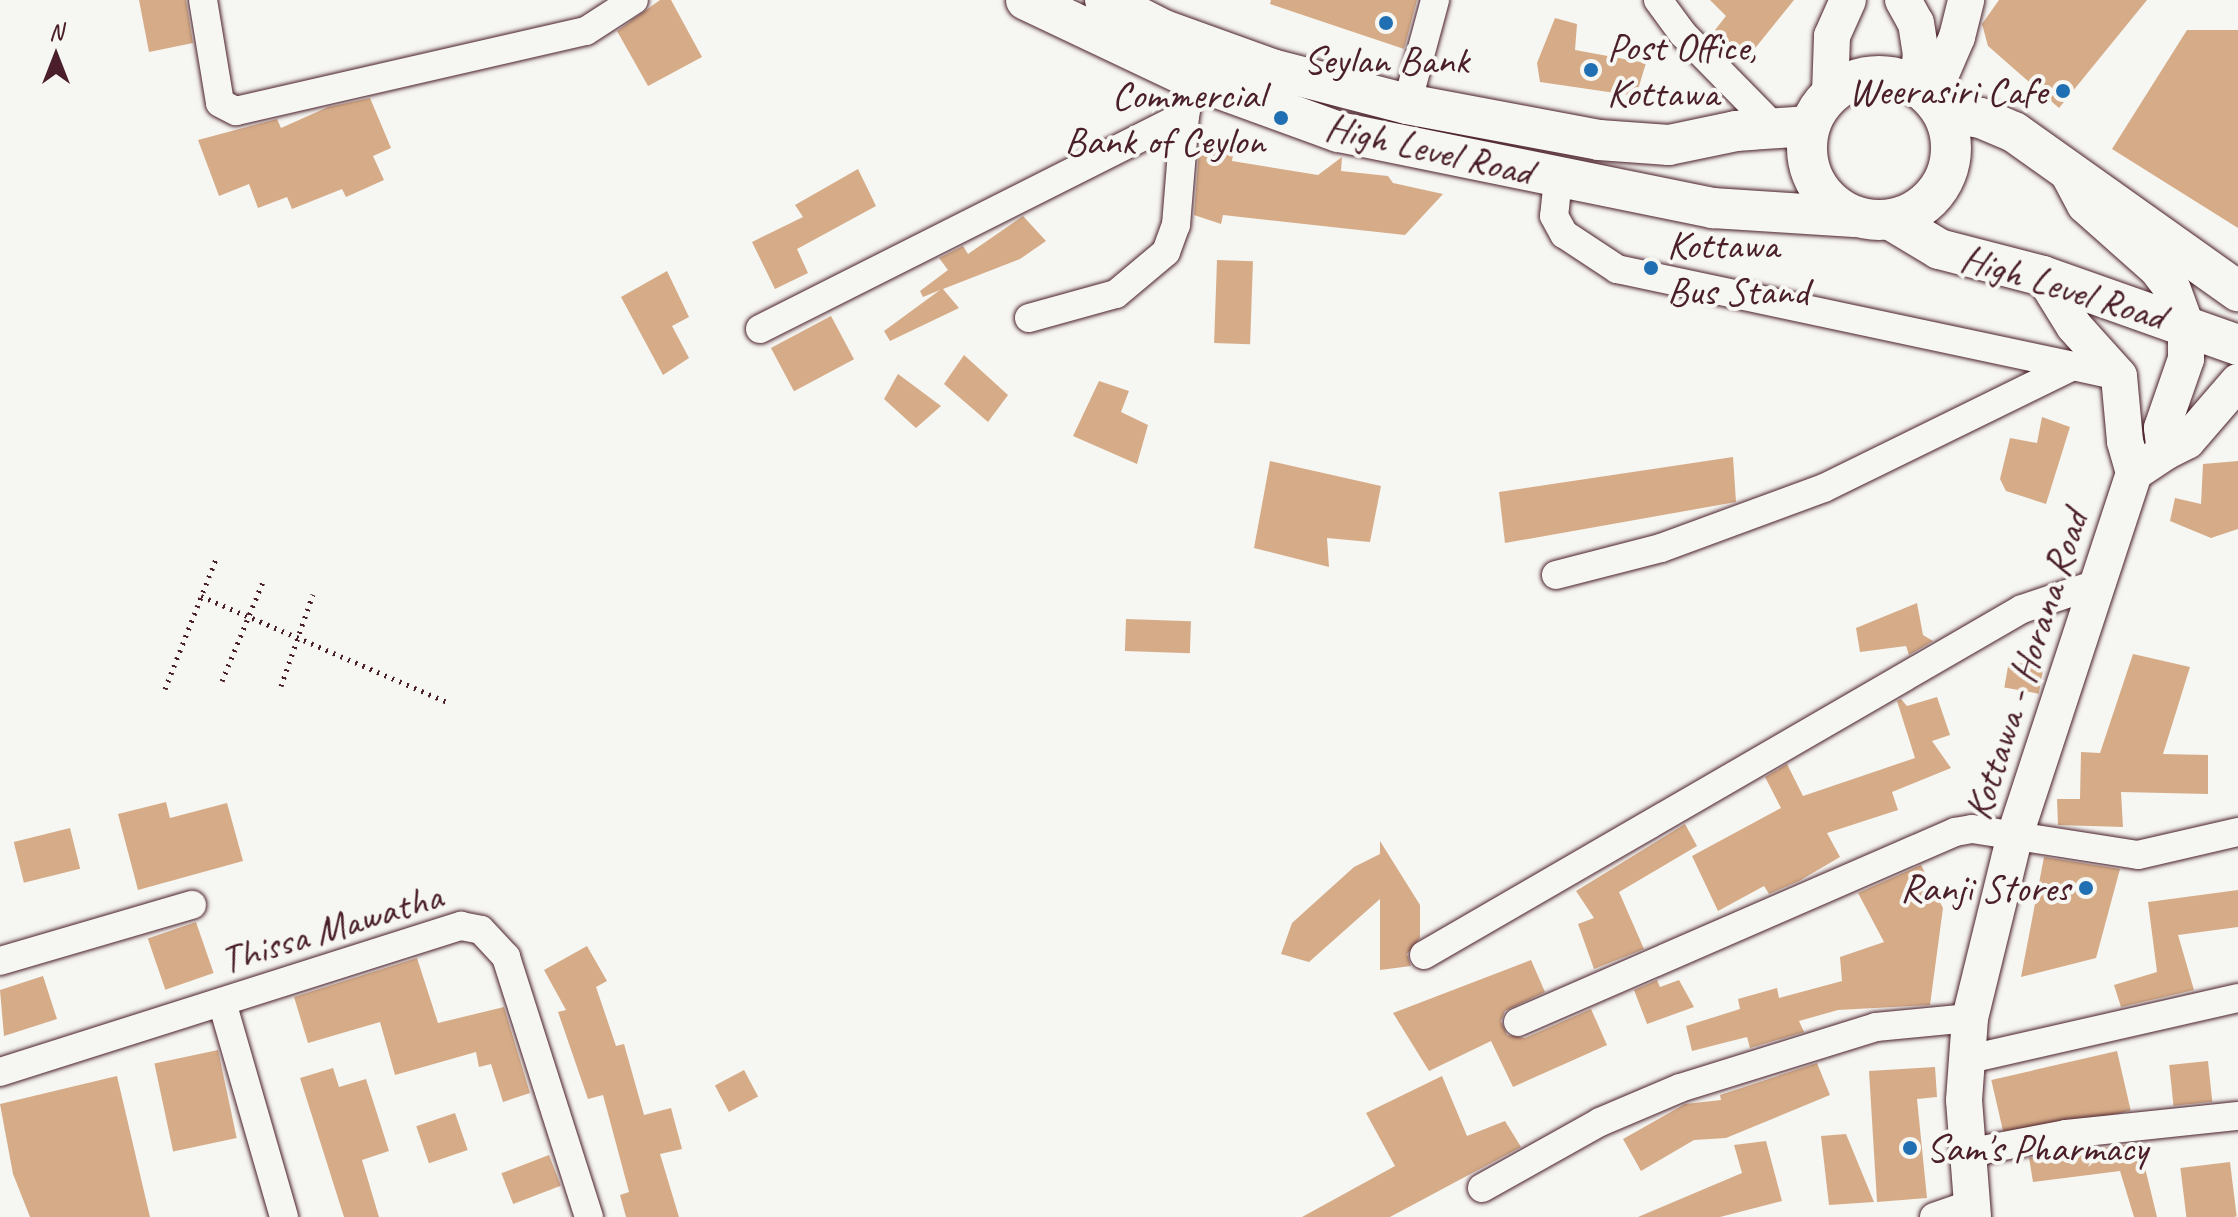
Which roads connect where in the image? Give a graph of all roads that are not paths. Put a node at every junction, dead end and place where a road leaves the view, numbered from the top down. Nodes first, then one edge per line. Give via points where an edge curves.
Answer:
1 (203, 0) edge
2 (634, 0) edge
3 (1026, 0) edge
4 (1105, 0) edge
5 (1435, 0) edge
6 (1658, 0) edge
7 (1848, 0) edge
8 (1903, 0) edge
9 (1966, 0) edge
10 (1189, 97) junction
11 (1930, 99) junction
12 (1407, 104) junction
13 (1805, 116) junction
14 (2068, 173) junction
15 (1558, 179) junction
16 (1873, 218) junction
17 (2043, 276) junction
18 (2238, 291) edge
19 (1029, 318) dead end
20 (2186, 325) junction
21 (760, 329) dead end
22 (2238, 345) edge
23 (2073, 366) junction
24 (2119, 376) junction
25 (2238, 382) edge
26 (2165, 452) junction
27 (2134, 473) junction
28 (1556, 575) dead end
29 (2102, 582) junction
30 (2238, 832) edge
31 (2015, 835) junction
32 (192, 905) dead end
33 (1424, 955) dead end
34 (0, 961) edge
35 (2238, 998) edge
36 (222, 1002) junction
37 (1970, 1018) junction
38 (1518, 1022) dead end
39 (1965, 1060) junction
40 (0, 1072) edge
41 (2238, 1116) edge
42 (1967, 1153) junction
43 (1482, 1188) dead end
44 (1972, 1210) edge
45 (284, 1217) edge
46 (589, 1217) edge
47 (1934, 1217) edge

1 - 2 street via 220,103 236,111 586,31
3 - 10 highway, High Level Road
4 - 12 highway, High Level Road via 1212,49
5 - 12 street
6 - 13 street via 1683,34
7 - 13 main road
8 - 11 main road via 1916,23
9 - 11 main road via 1957,37
10 - 15 highway, High Level Road
10 - 19 street via 1176,225 1166,252 1116,294
10 - 21 street
11 - 13 highway via 1873,76
11 - 14 highway, High Level Road via 2014,132
11 - 16 highway via 1951,133 1945,179 1932,199
12 - 13 highway, High Level Road via 1669,145
13 - 16 highway via 1814,180 1834,206
14 - 18 highway, High Level Road
14 - 20 main road via 2085,205 2157,269 2173,290
15 - 16 highway, High Level Road via 1713,208
15 - 23 street via 1554,216 1564,234 1617,269
16 - 17 highway, High Level Road via 1939,249
17 - 20 highway, High Level Road
17 - 24 main road via 2074,326
20 - 22 highway, High Level Road
20 - 26 main road via 2186,359 2162,428
23 - 24 street
23 - 28 street via 1824,488 1661,548
24 - 27 main road, Kottawa - Horana Road via 2125,441
25 - 26 main road, Kottawa - Horana Road via 2187,441
26 - 27 main road, Kottawa - Horana Road
27 - 29 main road, Kottawa - Horana Road
29 - 31 main road, Kottawa - Horana Road
29 - 33 street via 2022,609
30 - 31 street via 2138,855
31 - 37 main road, Kottawa - Horana Road
31 - 38 street via 1955,832
32 - 34 street
35 - 39 street
36 - 40 street, Thissa Mawatha
36 - 45 street
36 - 46 street, Thissa Mawatha via 461,926 481,930 506,957
37 - 39 main road, Kottawa - Horana Road
37 - 43 street via 1876,1027 1680,1088 1600,1122
39 - 42 main road, Kottawa - Horana Road
41 - 42 street via 2066,1134
42 - 44 main road, Kottawa - Horana Road
44 - 47 street

